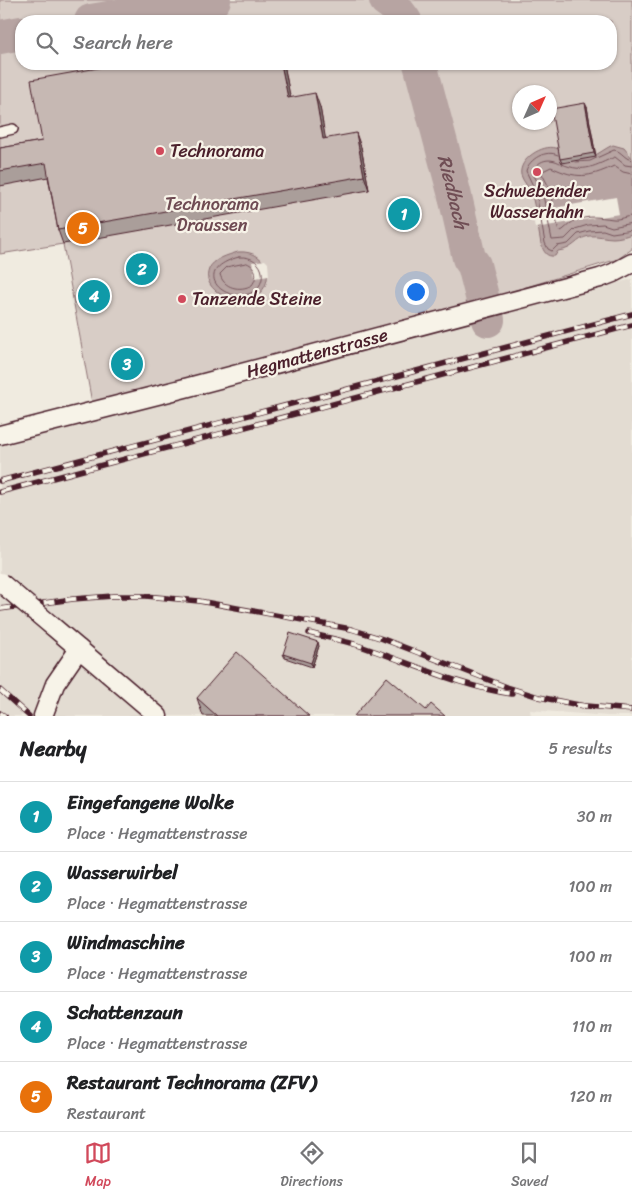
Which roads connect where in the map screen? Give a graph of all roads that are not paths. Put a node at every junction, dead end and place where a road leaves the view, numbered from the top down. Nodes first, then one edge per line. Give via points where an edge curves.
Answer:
1 (13, 129) dead end
2 (0, 132) edge
3 (632, 263) edge
4 (0, 435) edge
5 (0, 582) edge
6 (79, 649) junction
7 (43, 716) edge
8 (158, 716) edge

1 - 2 lane
3 - 4 street, Hegmattenstrasse via 613,273 509,302
5 - 6 street, bridge
6 - 7 street via 53,689
6 - 8 street

